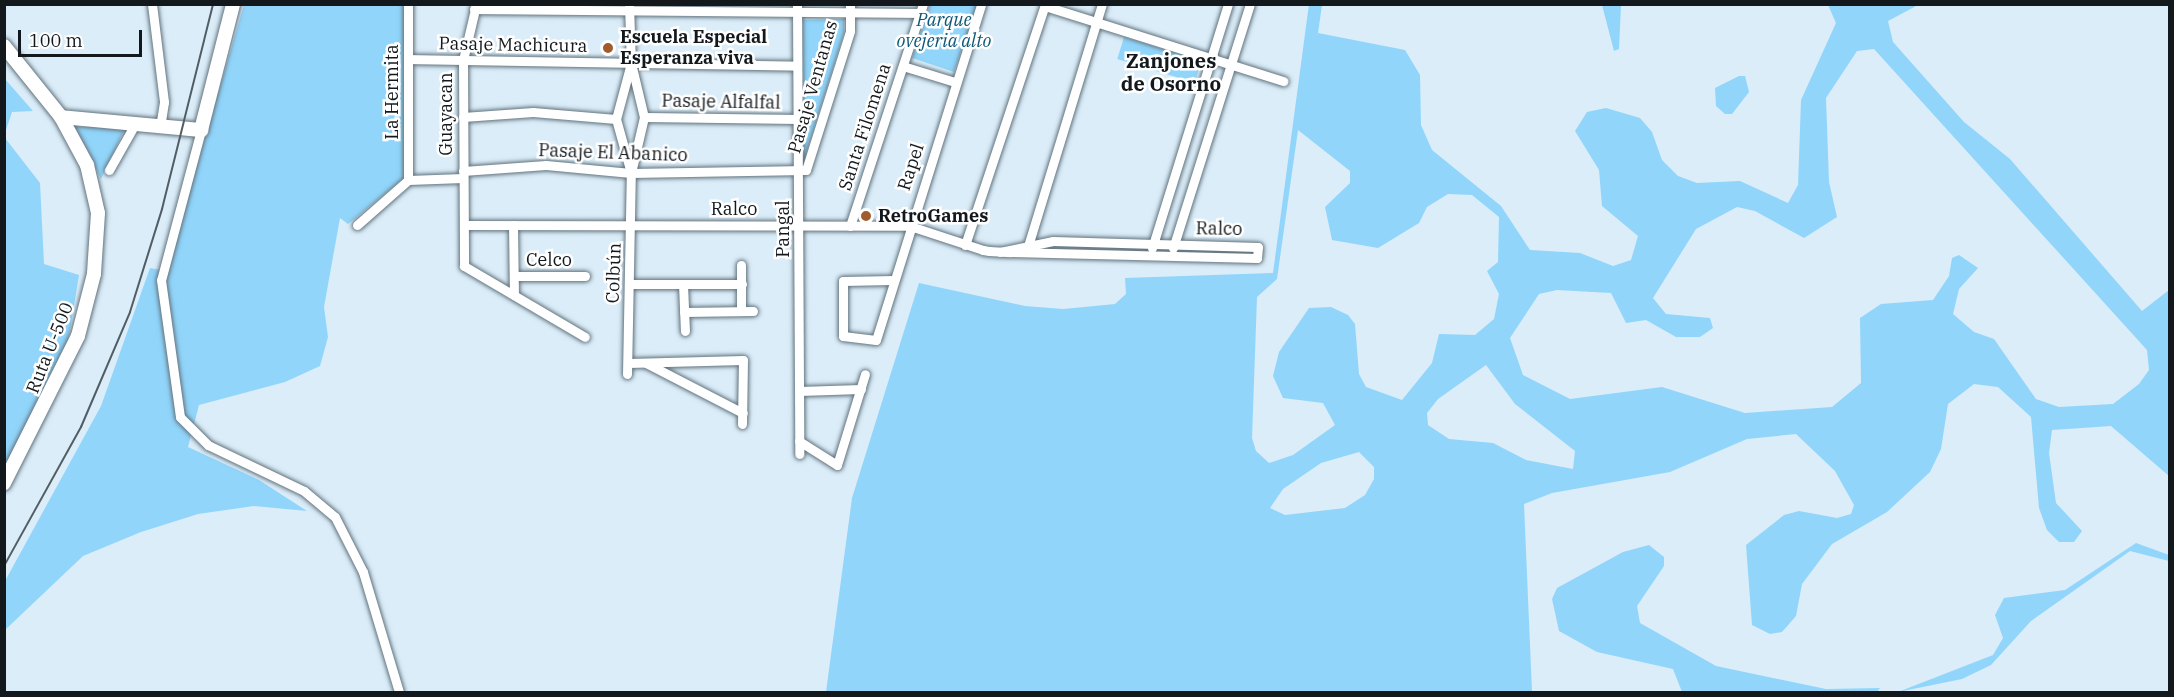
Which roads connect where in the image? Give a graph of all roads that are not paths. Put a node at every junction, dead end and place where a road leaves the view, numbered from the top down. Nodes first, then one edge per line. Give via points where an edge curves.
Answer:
1 (152, 4) edge
2 (233, 4) edge
3 (408, 4) edge
4 (981, 4) edge
5 (1102, 4) edge
6 (1228, 4) edge
7 (1250, 4) edge
8 (1045, 5) edge
9 (475, 7) edge
10 (629, 7) edge
11 (797, 8) edge
12 (850, 8) edge
13 (922, 9) edge
14 (1096, 22) junction
15 (4, 46) edge
16 (1211, 58) junction
17 (409, 59) junction
18 (463, 60) junction
19 (631, 63) junction
20 (1230, 64) junction
21 (798, 66) junction
22 (903, 66) junction
23 (1283, 81) dead end
24 (955, 82) junction
25 (1200, 90) junction
26 (1220, 97) junction
27 (61, 117) junction
28 (464, 117) junction
29 (644, 117) junction
30 (616, 119) junction
31 (798, 119) junction
32 (135, 124) junction
33 (159, 126) junction
34 (201, 130) junction
35 (109, 170) dead end
36 (798, 172) junction
37 (631, 173) junction
38 (463, 175) junction
39 (408, 180) junction
40 (357, 225) dead end
41 (464, 225) junction
42 (513, 225) junction
43 (632, 226) junction
44 (799, 226) junction
45 (850, 226) junction
46 (909, 226) junction
47 (1152, 244) junction
48 (1173, 244) junction
49 (965, 245) junction
50 (1028, 248) junction
51 (1151, 256) junction
52 (1172, 256) junction
53 (741, 265) dead end
54 (514, 276) junction
55 (585, 276) dead end
56 (893, 280) junction
57 (630, 284) junction
58 (684, 284) junction
59 (742, 284) junction
60 (514, 295) junction
61 (741, 311) junction
62 (753, 311) dead end
63 (684, 312) junction
64 (685, 331) dead end
65 (585, 337) dead end
66 (644, 362) junction
67 (628, 363) junction
68 (627, 374) dead end
69 (865, 374) dead end
70 (861, 388) junction
71 (799, 390) junction
72 (743, 413) junction
73 (742, 424) dead end
74 (799, 441) junction
75 (799, 454) dead end
76 (4, 483) edge
77 (399, 693) edge

1 - 33 street via 164,102
2 - 34 street
3 - 17 street, La Hermita
4 - 24 street, Rapel
5 - 14 street
6 - 16 street
7 - 20 street
8 - 14 street
8 - 49 street
9 - 10 street
9 - 18 street, Guayacan
10 - 11 street
10 - 19 street, Colbún
11 - 12 street
11 - 21 street, Pangal
12 - 13 street
12 - 36 street, Pasaje Ventanas via 850,31 806,170
13 - 22 street, Santa Filomena
14 - 16 street
14 - 50 street
15 - 27 street, Ruta U-500
16 - 20 street
16 - 25 street
17 - 18 street, Pasaje Machicura
17 - 39 street, La Hermita
18 - 19 street, Pasaje Machicura
18 - 28 street, Guayacan
19 - 21 street, Pasaje Machicura
19 - 29 street, Colbún
19 - 30 street, Colbún
20 - 23 street
20 - 26 street
21 - 31 street, Pangal
22 - 24 street
22 - 45 street, Santa Filomena
24 - 46 street, Rapel
25 - 26 street
25 - 47 street
26 - 48 street
27 - 32 street
27 - 76 street, Ruta U-500 via 95,188 94,274 78,336
28 - 30 street via 533,112
28 - 38 street, Guayacan
29 - 31 street, Pasaje Alfalfal
29 - 37 street, Colbún
30 - 37 street, Colbún
31 - 36 street, Pangal
32 - 33 street
32 - 35 street
33 - 34 street
34 - 77 street via 161,280 180,417 208,445 304,491 335,517 363,572
36 - 37 street, Pasaje El Abanico
36 - 44 street, Pangal
37 - 38 street, Pasaje El Abanico via 546,165
37 - 43 street, Colbún
38 - 39 street
38 - 41 street, Guayacan
39 - 40 street
41 - 42 street, Ralco
41 - 60 street, Guayacan via 464,266
42 - 43 street, Ralco
42 - 54 street
43 - 44 street, Ralco
43 - 57 street, Colbún
44 - 45 street, Ralco
44 - 71 street, Pangal
45 - 46 street, Ralco
46 - 49 street, Ralco
46 - 56 street, Rapel
47 - 48 street, Ralco
47 - 50 street, Ralco
47 - 51 street
48 - 52 street
48 - 52 street, Ralco via 1258,247 1257,258
49 - 50 street, Ralco via 1000,252
50 - 51 street, Ralco
51 - 52 street, Ralco
53 - 59 street
54 - 55 street, Celco
54 - 60 street
56 - 56 street, Rapel via 876,340 843,336 843,281
57 - 58 street
57 - 67 street, Colbún
58 - 59 street
58 - 63 street
59 - 61 street
60 - 65 street
61 - 62 street
61 - 63 street
63 - 64 street
66 - 67 street
66 - 72 street
66 - 72 street via 743,360
67 - 68 street, Colbún
69 - 70 street
70 - 71 street
70 - 74 street via 837,465
71 - 74 street, Pangal
72 - 73 street
74 - 75 street, Pangal

